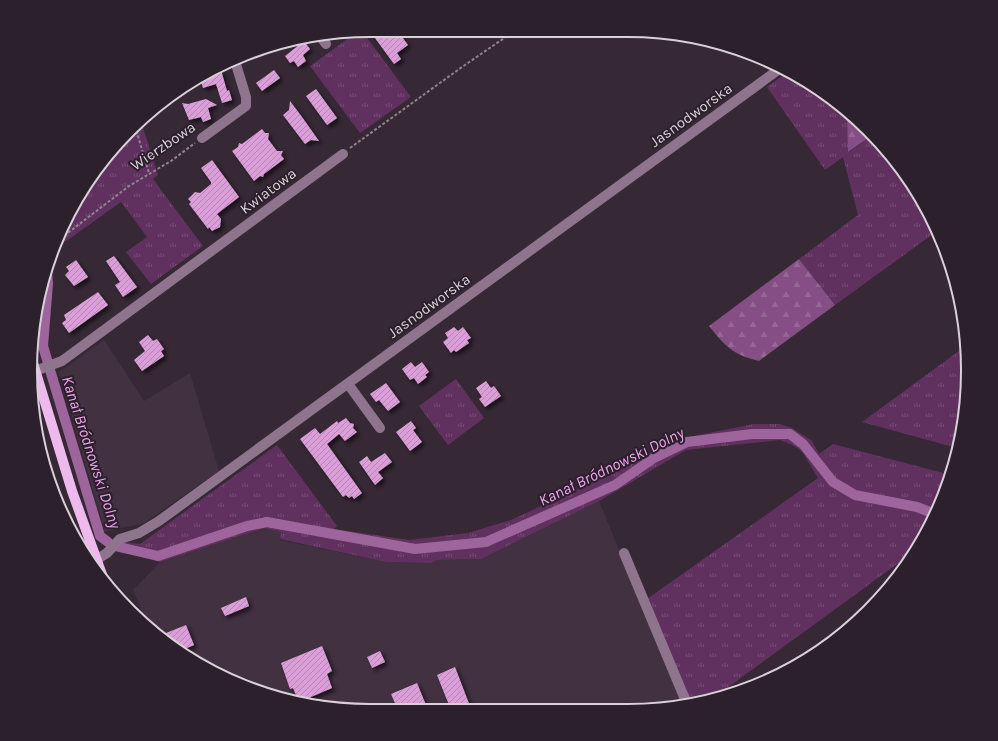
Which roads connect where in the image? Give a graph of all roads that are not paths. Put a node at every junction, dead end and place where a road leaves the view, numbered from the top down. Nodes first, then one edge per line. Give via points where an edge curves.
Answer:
1 (236, 65) edge
2 (776, 72) edge
3 (202, 138) road end
4 (343, 154) road end
5 (37, 366) edge
6 (37, 378) edge
7 (348, 384) junction
8 (380, 428) dead end
9 (624, 553) dead end
10 (96, 560) joint
11 (685, 699) edge

1 - 3 street, Wierzbowa via 246,97 246,106
2 - 7 street, Jasnodworska
4 - 5 street, Kwiatowa via 62,361
6 - 10 main road
7 - 8 street
7 - 10 street, Jasnodworska via 159,521 139,533 120,539
9 - 11 street

